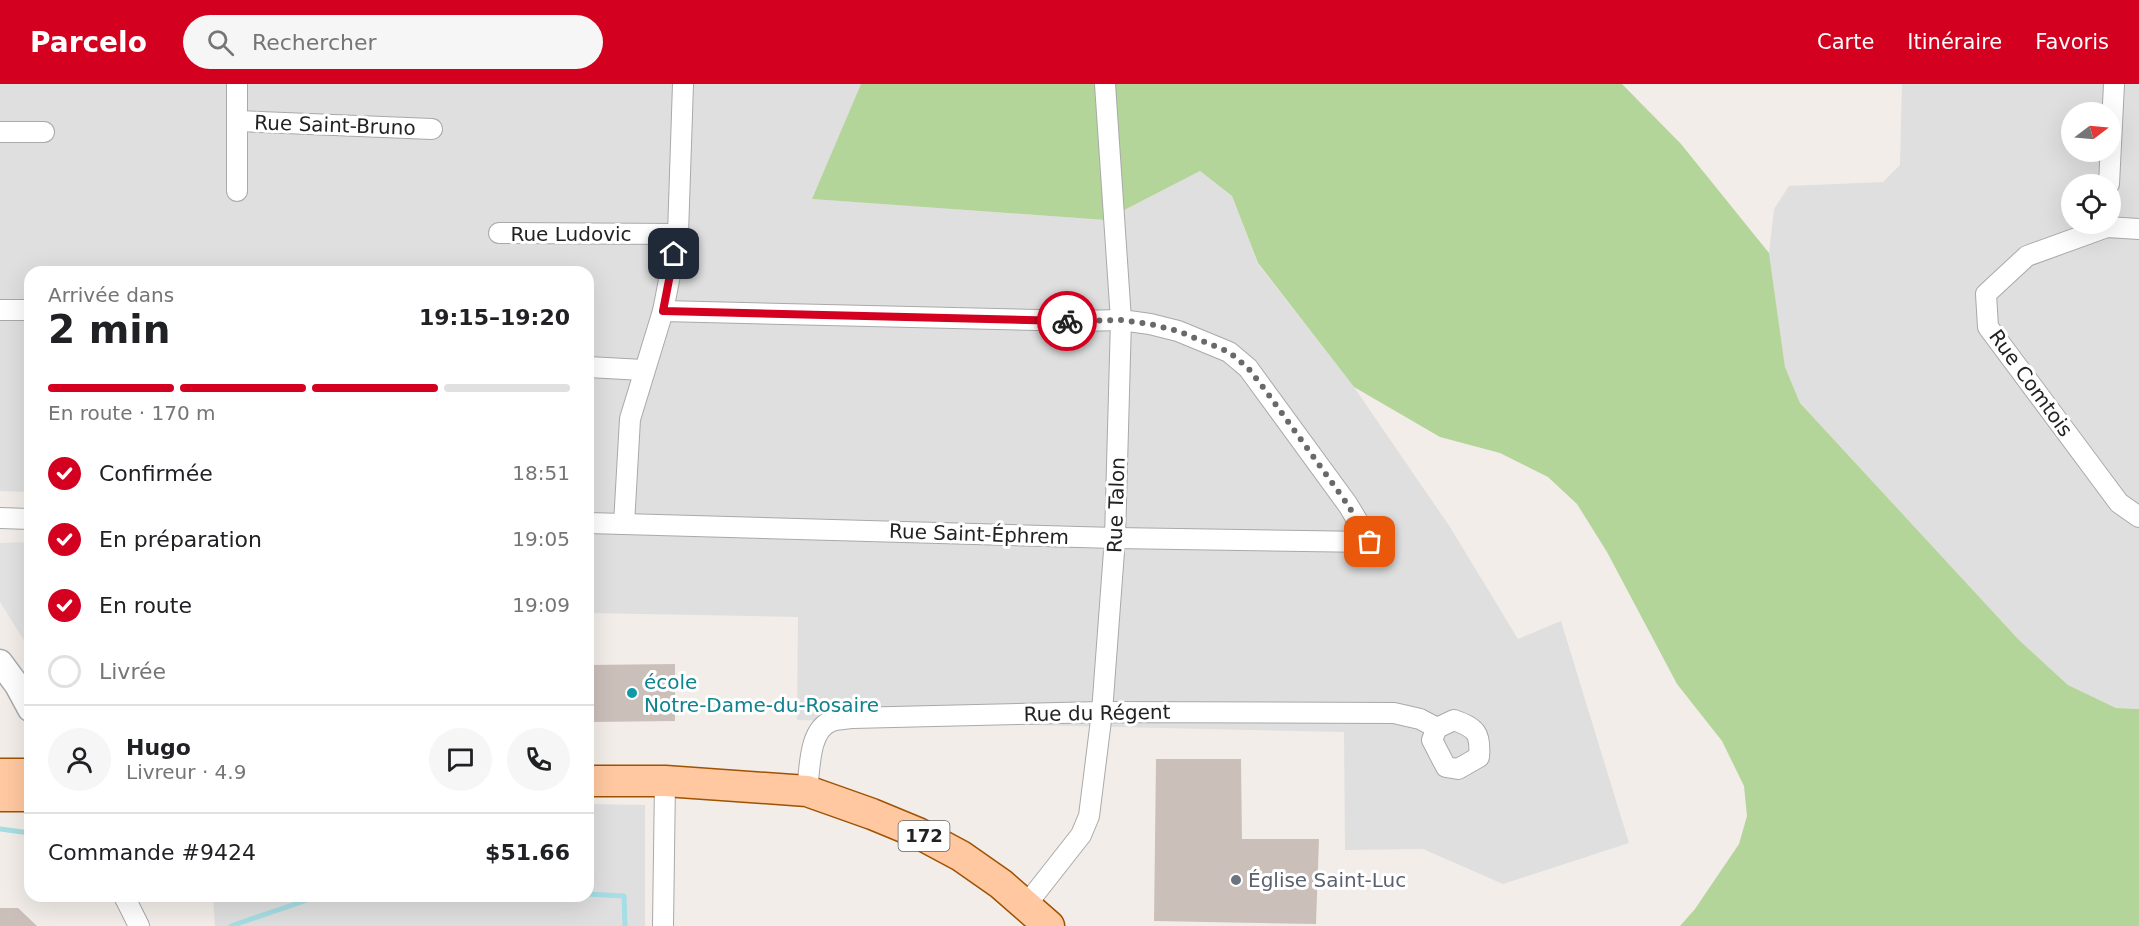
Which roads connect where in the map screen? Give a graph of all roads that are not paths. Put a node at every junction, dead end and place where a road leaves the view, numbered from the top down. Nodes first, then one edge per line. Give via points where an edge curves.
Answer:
1 (237, 84) edge
2 (684, 84) edge
3 (1105, 84) edge
4 (2114, 84) edge
5 (238, 121) junction
6 (432, 129) dead end
7 (0, 132) edge
8 (44, 132) dead end
9 (2110, 174) edge
10 (237, 190) dead end
11 (2121, 226) edge
12 (2139, 228) edge
13 (500, 233) dead end
14 (678, 234) junction
15 (2084, 234) edge
16 (0, 310) edge
17 (24, 310) edge
18 (663, 311) junction
19 (1121, 320) junction
20 (594, 367) edge
21 (644, 370) junction
22 (2139, 517) edge
23 (0, 518) edge
24 (24, 519) edge
25 (594, 523) edge
26 (624, 524) junction
27 (1115, 538) junction
28 (0, 662) edge
29 (9, 685) edge
30 (24, 702) edge
31 (1102, 712) junction
32 (1437, 728) dead end
33 (0, 774) edge
34 (24, 774) edge
35 (594, 781) edge
36 (665, 782) junction
37 (807, 791) junction
38 (0, 795) edge
39 (24, 796) edge
40 (127, 902) edge
41 (1026, 905) junction
42 (139, 926) edge
43 (663, 926) edge
44 (1049, 926) edge

1 - 5 street
2 - 14 street
3 - 19 street, Rue Talon
4 - 9 street
5 - 6 street, Rue Saint-Bruno
5 - 10 street
7 - 8 street
11 - 12 street
13 - 14 street, Rue Ludovic
14 - 18 street
15 - 22 street, Rue Comtois via 2027,256 1986,294 1988,327 2119,502
16 - 17 street
18 - 19 street
18 - 21 street
19 - 27 street, Rue Talon
19 - 27 street, Rue Saint-Éphrem via 1178,331 1229,352 1248,368 1348,505 1370,542
20 - 21 street
21 - 26 street via 630,419
23 - 24 street
25 - 26 street, Rue Saint-Éphrem
26 - 27 street, Rue Saint-Éphrem
27 - 31 street, Rue Talon
28 - 29 street
29 - 30 street
31 - 32 street, Rue du Régent via 1394,713
31 - 37 street, Rue du Régent via 832,721 822,726 814,744
31 - 41 street, Rue Talon via 1089,816 1081,835
33 - 34 main road
35 - 36 main road
36 - 37 main road
36 - 43 street
37 - 41 main road, 172 via 918,833 961,856
38 - 39 main road
40 - 42 street
41 - 44 main road, 172

